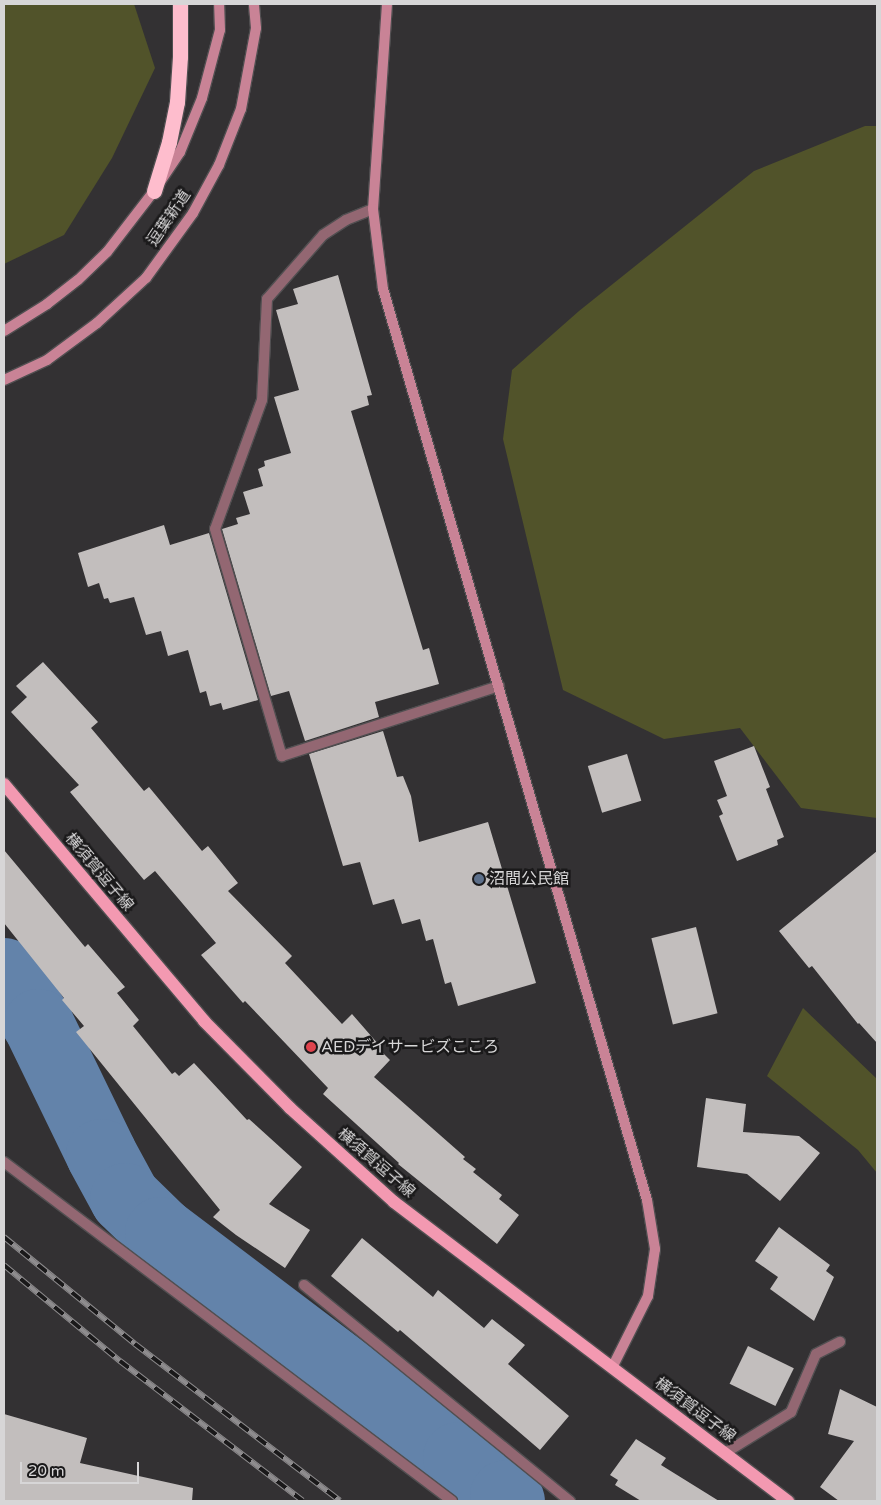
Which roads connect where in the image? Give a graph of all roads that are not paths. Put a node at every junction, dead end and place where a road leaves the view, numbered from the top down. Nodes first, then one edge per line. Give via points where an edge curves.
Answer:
1 (180, 4) edge
2 (219, 4) edge
3 (254, 4) edge
4 (387, 4) edge
5 (154, 191) junction
6 (373, 209) junction
7 (4, 331) edge
8 (4, 380) edge
9 (498, 686) junction
10 (4, 784) edge
11 (4, 1162) edge
12 (304, 1285) dead end
13 (840, 1342) dead end
14 (612, 1368) junction
15 (725, 1453) junction
16 (452, 1501) edge
17 (570, 1501) edge
18 (788, 1501) edge

1 - 5 highway via 177,102
2 - 5 street, 逗葉新道 via 220,30 202,98 180,152
3 - 8 street, 逗葉新道 via 256,28 241,109 220,165 193,213 146,278 96,323 47,360
4 - 6 street
5 - 7 street, 逗葉新道 via 107,252 78,280
6 - 9 street via 383,289
6 - 9 street via 323,234 267,299 262,400 215,529 282,756
9 - 14 street via 648,1210 655,1249 648,1296
10 - 14 main road, 横須賀逗子線 via 204,1021 290,1108 394,1202
11 - 16 street
12 - 17 street
13 - 15 street via 816,1354 791,1412
14 - 15 main road, 横須賀逗子線
15 - 18 main road, 横須賀逗子線

